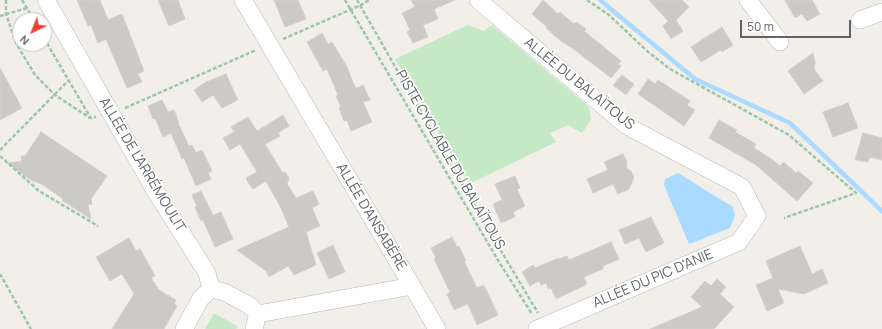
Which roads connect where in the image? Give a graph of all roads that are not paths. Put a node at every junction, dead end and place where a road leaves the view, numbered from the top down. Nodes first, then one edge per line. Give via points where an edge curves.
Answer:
1 (46, 0) edge
2 (243, 0) edge
3 (478, 0) edge
4 (748, 0) edge
5 (882, 12) edge
6 (860, 20) dead end
7 (780, 42) dead end
8 (757, 216) joint
9 (412, 286) junction
10 (211, 289) junction
11 (256, 322) edge
12 (541, 327) edge
13 (184, 329) edge
14 (437, 329) edge

1 - 10 street, ALLÉE DE L'ARRÉMOULIT via 156,192 207,273
2 - 9 street, ALLÉE D'ANSABÈRE
3 - 8 street, ALLÉE DU BALAÏTOUS via 626,126 742,187
4 - 7 street
5 - 6 street
8 - 12 street, ALLÉE DU PIC D'ANIE via 739,242
9 - 11 street, ALLÉE D'ANSABÈRE
9 - 14 street
10 - 11 street via 224,292 250,305
10 - 13 street via 201,298

